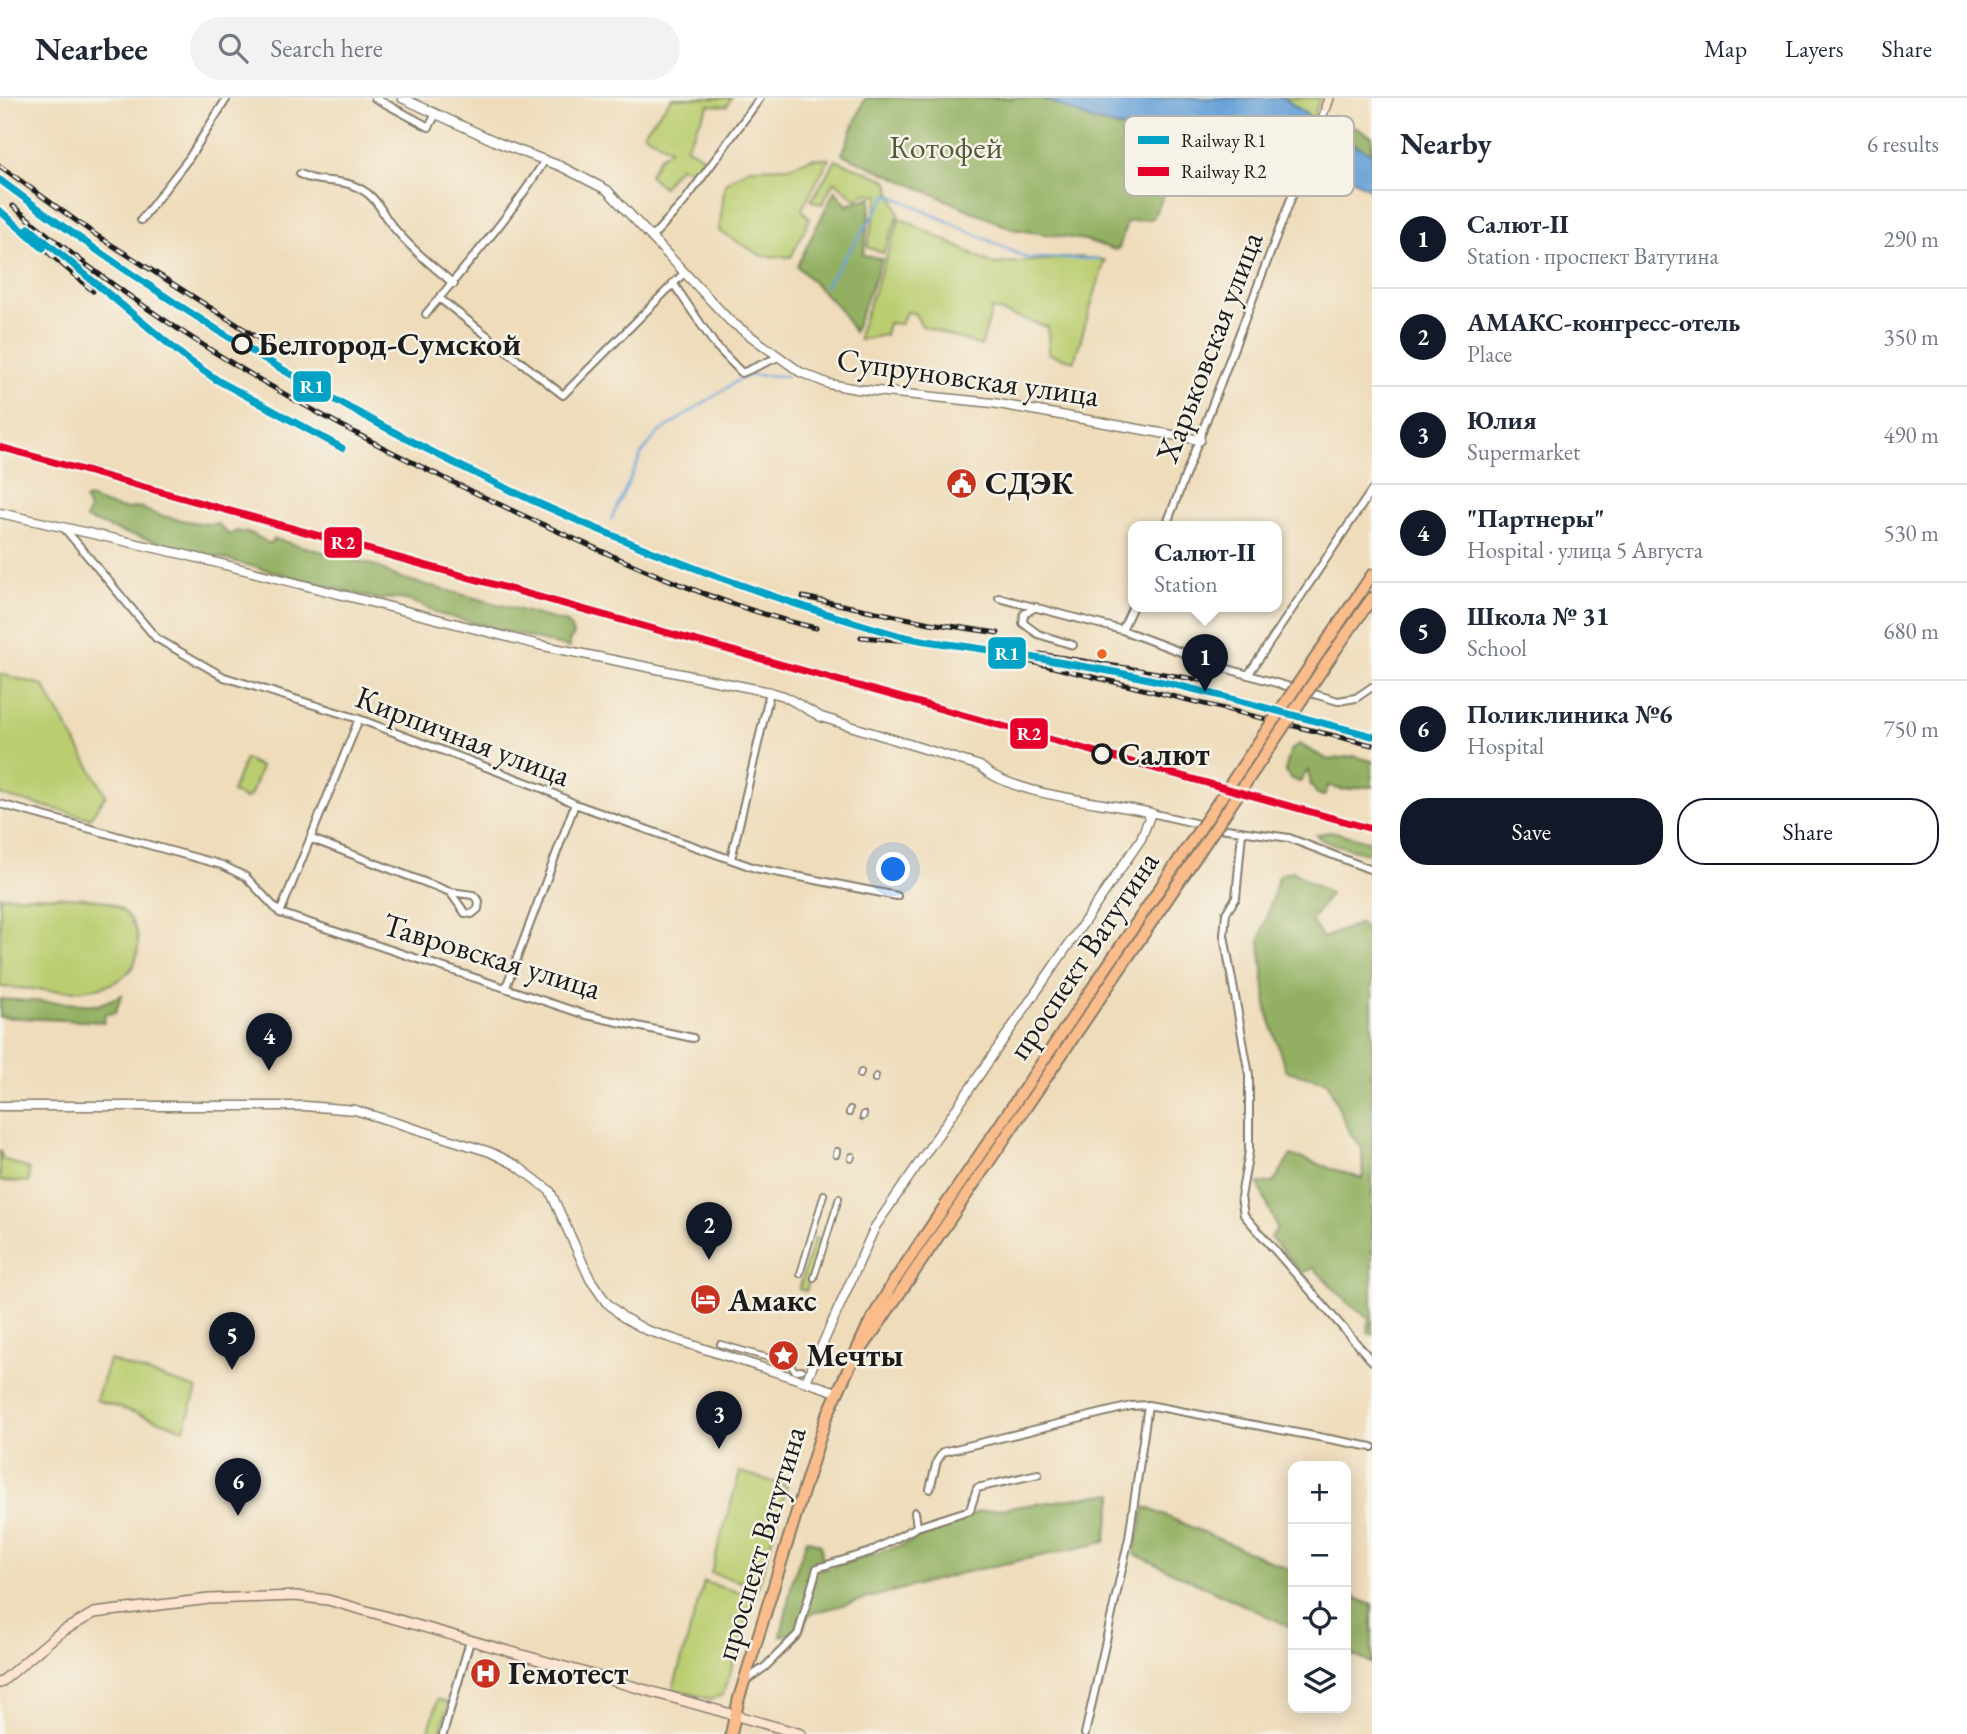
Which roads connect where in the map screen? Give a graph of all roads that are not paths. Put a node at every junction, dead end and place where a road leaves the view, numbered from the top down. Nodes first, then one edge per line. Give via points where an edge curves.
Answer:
1 (228, 98) edge
2 (375, 98) edge
3 (402, 98) edge
4 (760, 98) edge
5 (436, 114) junction
6 (545, 160) junction
7 (300, 173) dead end
8 (1292, 196) edge
9 (142, 220) dead end
10 (651, 238) junction
11 (684, 273) junction
12 (673, 283) junction
13 (454, 284) junction
14 (439, 298) junction
15 (425, 314) dead end
16 (776, 358) junction
17 (1200, 440) junction
18 (1372, 490) edge
19 (0, 513) edge
20 (1168, 521) edge
21 (65, 529) junction
22 (1372, 575) edge
23 (999, 598) dead end
24 (1372, 598) edge
25 (1037, 607) junction
26 (1130, 612) edge
27 (1122, 630) junction
28 (1073, 645) dead end
29 (1248, 676) junction
30 (1372, 687) edge
31 (770, 692) junction
32 (359, 719) junction
33 (0, 804) edge
34 (575, 804) junction
35 (1151, 813) junction
36 (1242, 832) junction
37 (312, 839) junction
38 (731, 859) junction
39 (1372, 870) edge
40 (450, 892) junction
41 (897, 896) dead end
42 (280, 913) junction
43 (506, 987) junction
44 (693, 1038) dead end
45 (0, 1106) edge
46 (824, 1194) dead end
47 (839, 1198) dead end
48 (800, 1274) dead end
49 (814, 1278) dead end
50 (720, 1344) dead end
51 (1372, 1361) edge
52 (802, 1370) dead end
53 (847, 1370) junction
54 (806, 1381) junction
55 (837, 1392) junction
56 (1148, 1405) junction
57 (1372, 1447) edge
58 (1038, 1474) dead end
59 (930, 1489) dead end
60 (915, 1512) dead end
61 (917, 1527) junction
62 (470, 1640) junction
63 (745, 1681) junction
64 (0, 1683) edge
65 (734, 1714) junction
66 (443, 1734) edge
67 (731, 1734) edge
68 (801, 1734) edge
69 (1085, 1734) edge

1 - 9 street
2 - 5 street via 429,127
3 - 5 street, Супруновская улица
4 - 10 street via 684,202
5 - 6 street, Супруновская улица
6 - 10 street, Супруновская улица via 607,190
6 - 13 street
7 - 13 street via 310,179 342,180 366,192 429,264
8 - 17 street, Харьковская улица
10 - 11 street, Супруновская улица
11 - 12 street
11 - 16 street, Супруновская улица via 730,321
12 - 14 street via 563,395
12 - 16 street via 715,345 741,373
13 - 14 street
14 - 15 street
16 - 17 street, Супруновская улица via 829,384 993,403
17 - 20 street, Харьковская улица
18 - 29 street
19 - 21 street
21 - 31 street via 186,555 539,645
21 - 32 street, Кирпичная улица via 156,638 224,677
22 - 53 main road, проспект Ватутина, bridge via 893,1283
23 - 25 street
24 - 53 main road, проспект Ватутина, bridge
25 - 27 street
25 - 28 street via 1024,614 1023,623 1038,634
26 - 27 street
27 - 29 street
29 - 30 street via 1338,701 1356,698
31 - 35 street via 821,717 979,766 991,776 1055,796
31 - 38 street
32 - 34 street, Кирпичная улица
32 - 37 street
33 - 42 street via 222,866 246,877
34 - 38 street, Кирпичная улица
34 - 43 street
35 - 36 street
35 - 54 street via 1142,838 875,1227
36 - 39 street via 1289,838
36 - 51 street via 1236,898 1226,913 1224,934 1249,1075 1249,1151 1241,1196 1244,1215
37 - 40 street
37 - 42 street
38 - 41 street, Кирпичная улица via 755,868
40 - 40 street via 473,895 479,901 478,909 465,913
42 - 43 street, Тавровская улица
43 - 44 street, Тавровская улица via 586,1015
45 - 54 street via 355,1110 489,1153 516,1165 550,1191 590,1279 623,1317 646,1330
46 - 48 street
47 - 49 street
50 - 52 street via 791,1361 795,1372
53 - 55 main road, проспект Ватутина
54 - 55 street
55 - 63 main road, проспект Ватутина
56 - 57 street
56 - 59 street via 943,1452
56 - 69 street via 1129,1538
58 - 61 street via 976,1488 970,1510
60 - 61 street
61 - 63 street via 870,1552 817,1568 798,1634
62 - 64 main road via 328,1600 296,1595 209,1599 93,1613 58,1634
62 - 65 main road
62 - 66 street
63 - 65 main road, проспект Ватутина
65 - 67 main road, проспект Ватутина
65 - 68 main road

